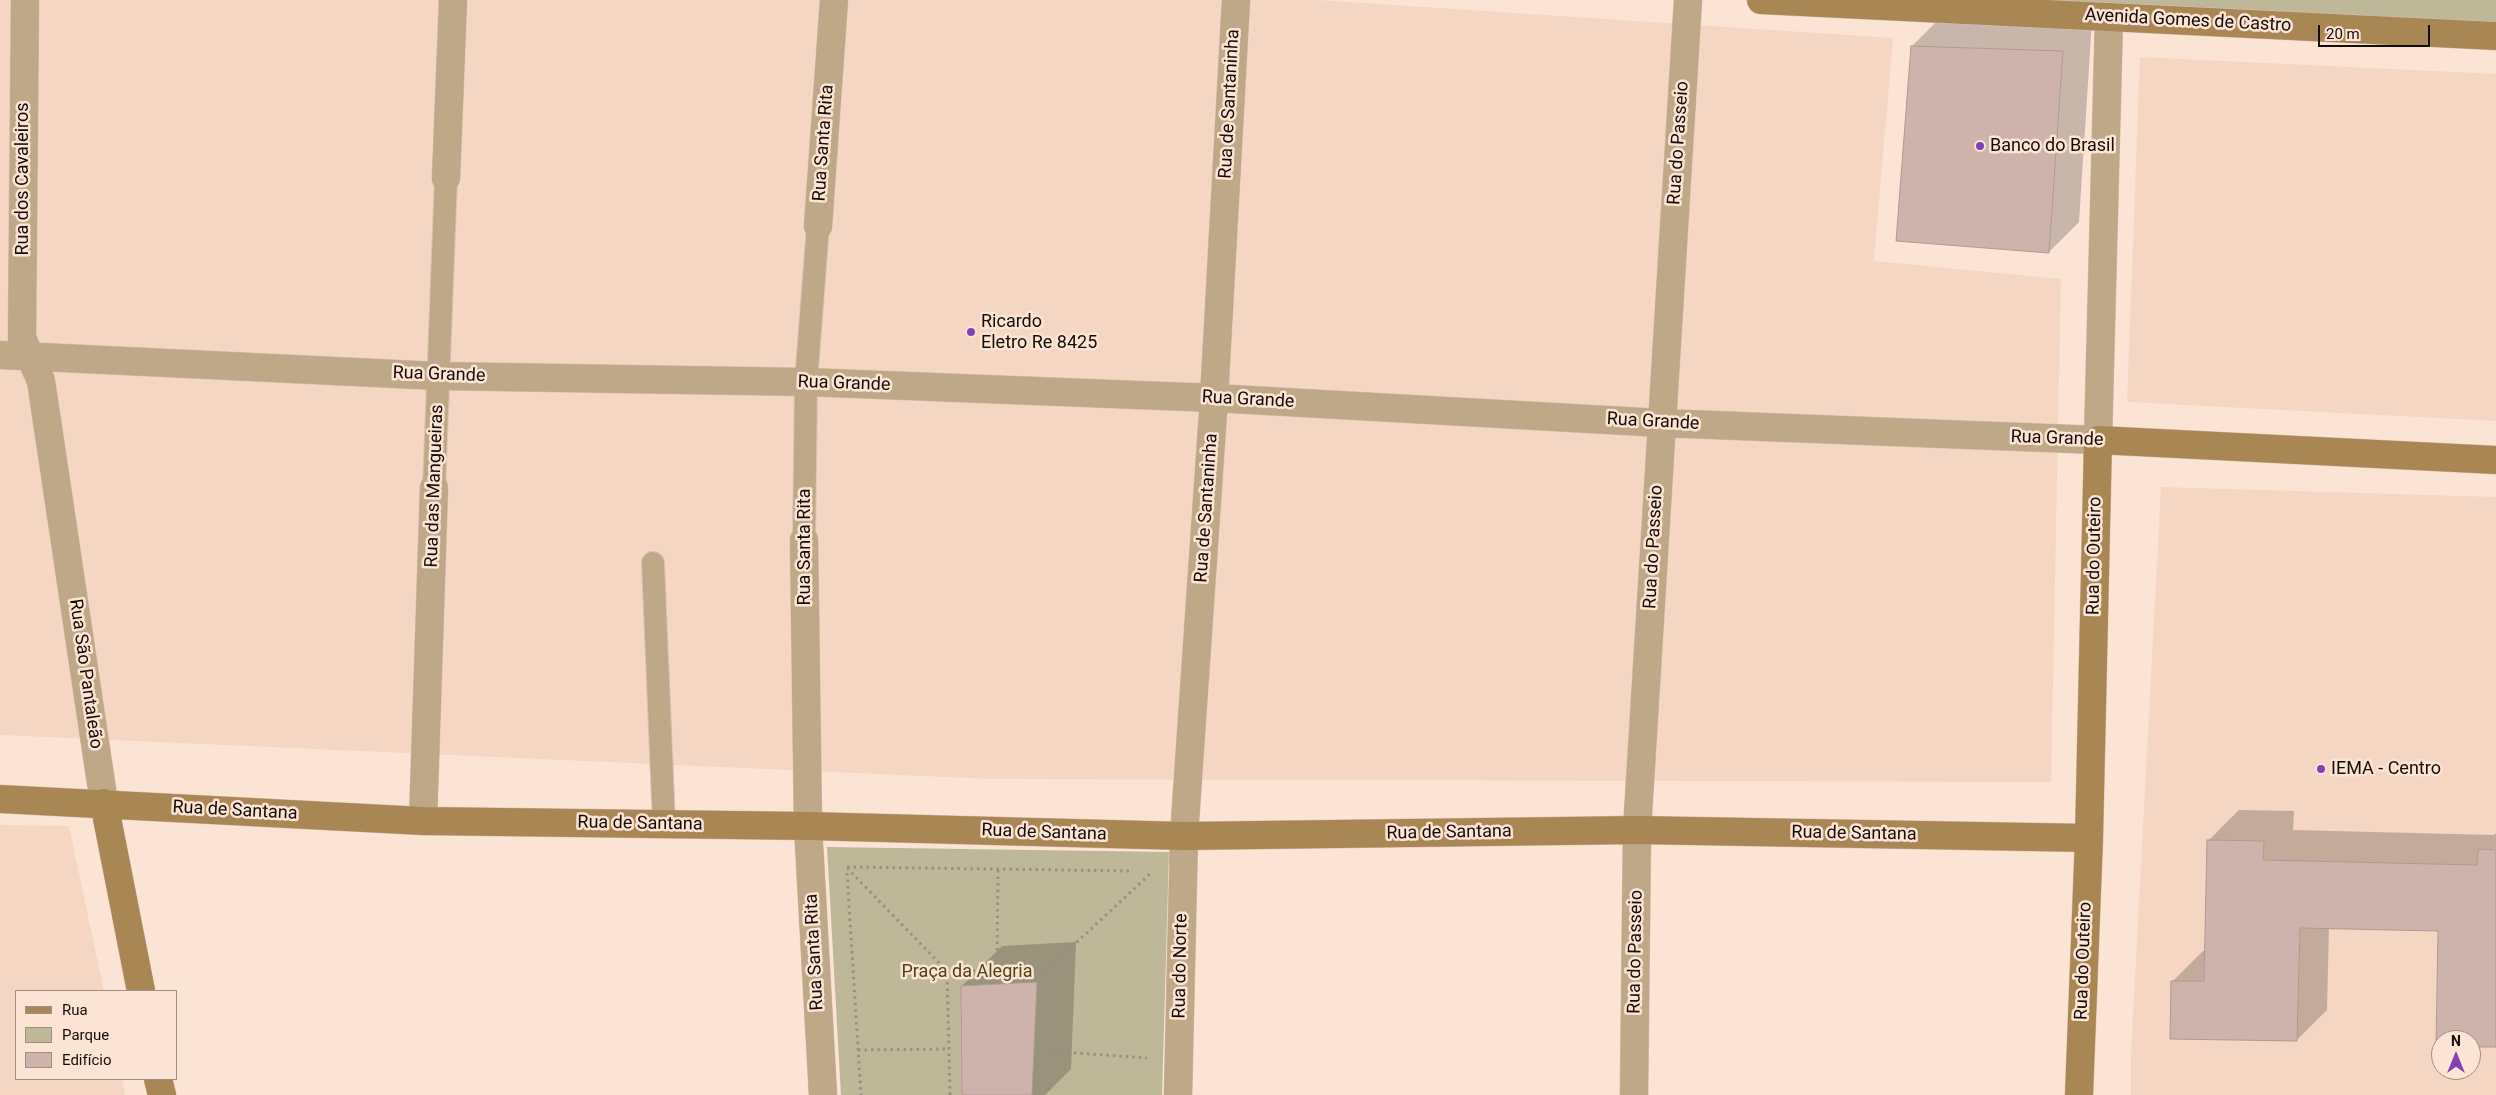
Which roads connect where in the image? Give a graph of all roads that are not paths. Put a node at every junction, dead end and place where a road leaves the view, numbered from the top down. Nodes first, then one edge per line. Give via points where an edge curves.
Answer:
1 (24, 0) edge
2 (453, 0) edge
3 (834, 0) edge
4 (1236, 0) edge
5 (1688, 0) edge
6 (1761, 0) edge
7 (2109, 17) junction
8 (2496, 36) edge
9 (446, 178) joint
10 (818, 226) joint
11 (0, 356) edge
12 (31, 356) junction
13 (438, 376) junction
14 (806, 382) junction
15 (1214, 398) junction
16 (1661, 423) junction
17 (2098, 440) junction
18 (2496, 460) edge
19 (434, 488) joint
20 (804, 540) joint
21 (653, 563) dead end
22 (0, 799) edge
23 (104, 803) junction
24 (423, 821) junction
25 (664, 824) junction
26 (808, 826) junction
27 (1637, 830) junction
28 (1184, 836) junction
29 (2090, 838) junction
30 (141, 990) edge
31 (158, 1080) edge
32 (162, 1095) edge
33 (823, 1095) edge
34 (1178, 1095) edge
35 (1634, 1095) edge
36 (2079, 1095) edge

1 - 12 street, Rua dos Cavaleiros via 22,338
2 - 9 street, Rua das Mangueiras
3 - 10 street, Rua Santa Rita
4 - 15 street, Rua de Santaninha
5 - 16 street, Rua do Passeio
6 - 7 street, Avenida Gomes de Castro
7 - 8 street, Avenida Gomes de Castro
7 - 17 street, Rua do Outeiro
9 - 13 lane, Rua das Mangueiras
10 - 14 lane, Rua Santa Rita
11 - 12 street, Rua Grande
12 - 13 street, Rua Grande
12 - 23 street, Rua São Pantaleão via 41,381
13 - 14 street, Rua Grande
13 - 19 lane, Rua das Mangueiras
14 - 15 street, Rua Grande
14 - 20 lane, Rua Santa Rita
15 - 16 street, Rua Grande
15 - 28 street, Rua de Santaninha
16 - 17 street, Rua Grande
16 - 27 street, Rua do Passeio
17 - 18 street, Rua Grande
17 - 29 street, Rua do Outeiro
19 - 24 street, Rua das Mangueiras
20 - 26 street, Rua Santa Rita
21 - 25 lane
22 - 23 street, Rua de Santana
23 - 24 street, Rua de Santana
23 - 30 street, Rua São Pantaleão
24 - 25 street, Rua de Santana
25 - 26 street, Rua de Santana
26 - 28 street, Rua de Santana
26 - 33 street, Rua Santa Rita
27 - 28 street, Rua de Santana
27 - 29 street, Rua de Santana
27 - 35 street, Rua do Passeio
28 - 34 street, Rua do Norte
29 - 36 street, Rua do Outeiro
31 - 32 street

